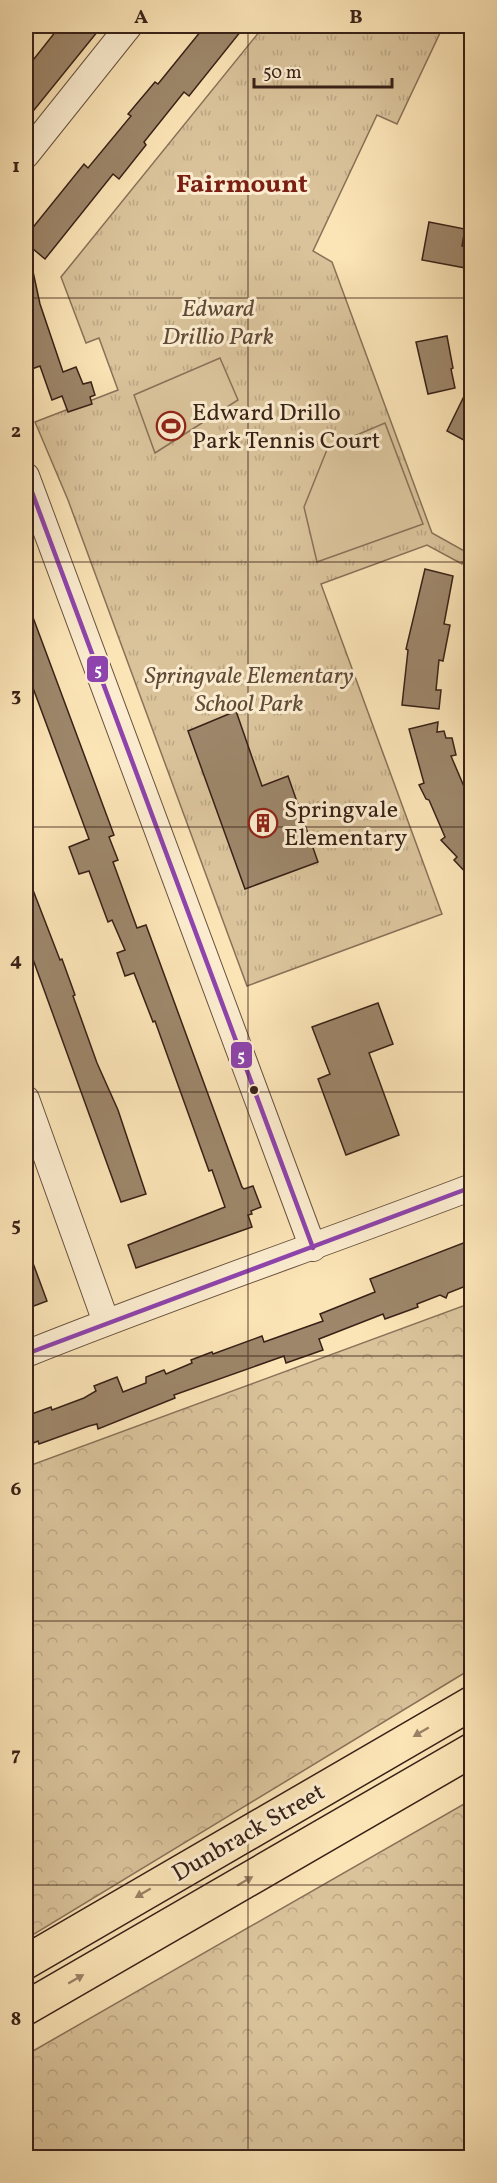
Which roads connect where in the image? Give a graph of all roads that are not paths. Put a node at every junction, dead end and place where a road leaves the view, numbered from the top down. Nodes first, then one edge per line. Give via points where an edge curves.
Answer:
1 (129, 26) edge
2 (26, 155) edge
3 (26, 476) edge
4 (26, 1099) edge
5 (471, 1188) edge
6 (313, 1248) junction
7 (106, 1322) junction
8 (26, 1354) edge
9 (471, 1703) edge
10 (471, 1750) edge
11 (26, 1962) edge
12 (26, 2008) edge

1 - 2 street
3 - 6 street
4 - 7 street
5 - 6 street
6 - 7 street
7 - 8 street
9 -> 11 main road, Dunbrack Street
12 -> 10 main road, Dunbrack Street

